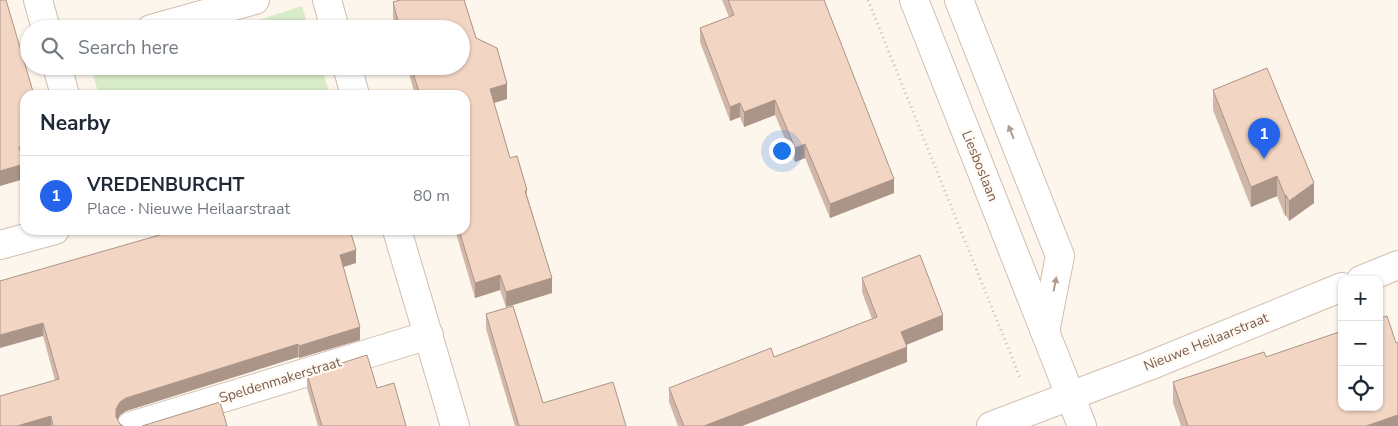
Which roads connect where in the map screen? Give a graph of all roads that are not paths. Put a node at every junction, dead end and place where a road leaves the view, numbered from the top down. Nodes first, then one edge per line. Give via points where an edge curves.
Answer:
1 (38, 0) edge
2 (255, 0) edge
3 (326, 0) edge
4 (914, 0) edge
5 (959, 0) edge
6 (44, 20) edge
7 (183, 20) edge
8 (332, 20) edge
9 (59, 75) edge
10 (349, 75) edge
11 (64, 90) edge
12 (354, 90) edge
13 (37, 235) edge
14 (399, 235) edge
15 (0, 245) edge
16 (1398, 265) edge
17 (1371, 276) edge
18 (1338, 289) edge
19 (1045, 332) junction
20 (429, 335) junction
21 (1070, 396) junction
22 (131, 426) edge
23 (455, 426) edge
24 (991, 426) edge
25 (1082, 426) edge

1 - 6 street
2 - 7 street
3 - 8 street
4 - 19 street, Liesboslaan
19 -> 5 street via 1060,256
9 - 11 street
10 - 12 street
13 - 15 street
14 - 20 street
16 - 17 street
18 - 21 street, Nieuwe Heilaarstraat
19 - 21 street, Liesboslaan
20 - 22 street, Speldenmakerstraat
20 - 23 street
21 - 24 street, Nieuwe Heilaarstraat
21 - 25 street, Liesboslaan

